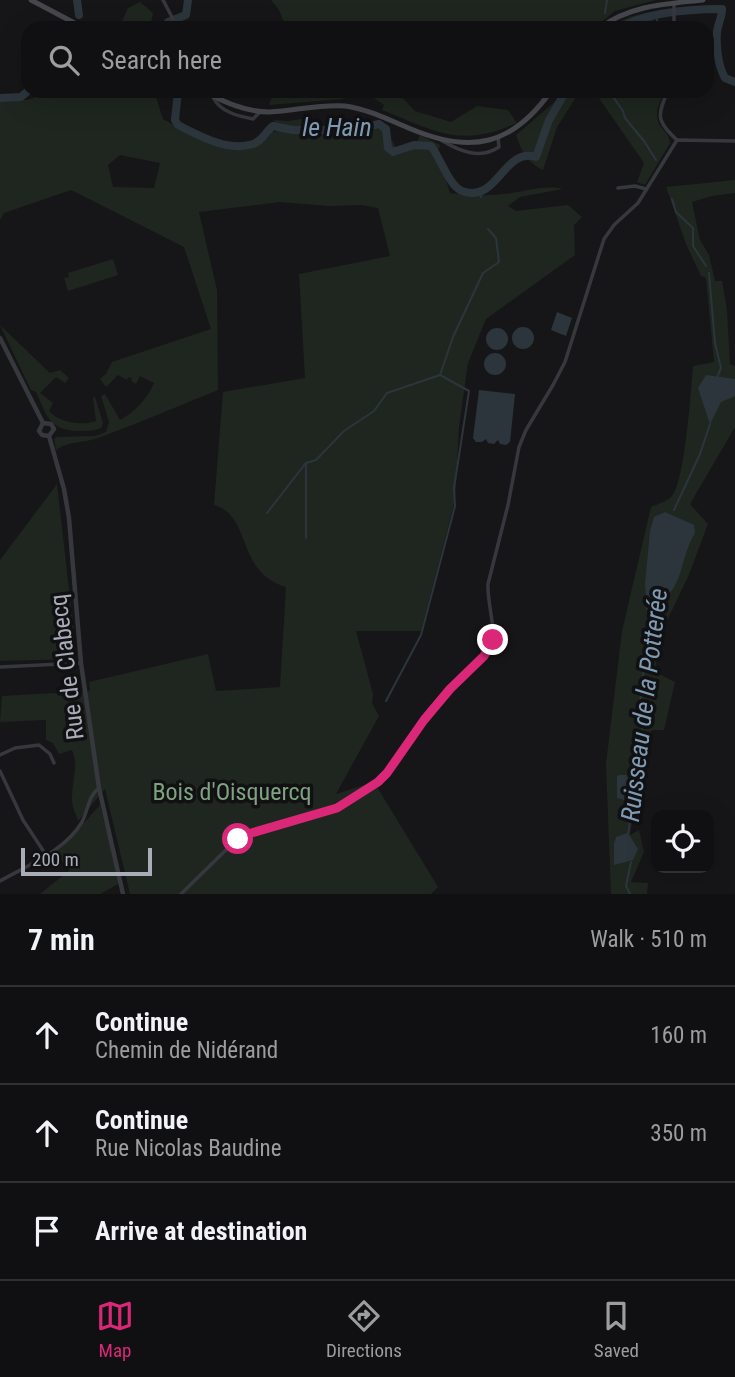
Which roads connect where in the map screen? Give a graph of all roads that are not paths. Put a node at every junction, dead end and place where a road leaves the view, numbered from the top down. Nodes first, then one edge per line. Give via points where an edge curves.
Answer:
1 (32, 0) edge
2 (163, 0) edge
3 (703, 0) edge
4 (674, 3) junction
5 (71, 21) edge
6 (174, 21) edge
7 (609, 21) edge
8 (673, 21) edge
9 (217, 98) edge
10 (545, 98) edge
11 (665, 98) edge
12 (499, 138) junction
13 (439, 139) junction
14 (677, 139) junction
15 (735, 141) edge
16 (618, 188) dead end
17 (646, 189) junction
18 (0, 338) edge
19 (43, 423) junction
20 (49, 436) junction
21 (81, 663) junction
22 (0, 667) edge
23 (0, 755) edge
24 (54, 763) dead end
25 (0, 771) edge
26 (99, 788) junction
27 (46, 855) junction
28 (0, 881) edge
29 (123, 894) edge
30 (181, 894) edge

1 - 5 main road
2 - 6 street
3 - 4 main road
4 - 7 main road via 636,9
4 - 8 street
9 - 13 main road via 261,111 351,107
10 - 12 main road via 526,121
11 - 14 street via 659,118
12 - 13 main road via 474,143
12 - 13 street via 495,150 477,154
14 - 15 street
14 - 17 street
16 - 17 street
17 - 30 street via 604,239 565,362 519,447 488,584 492,645 424,720 387,773 337,808 245,835
18 - 19 street, Rue de Clabecq
19 - 20 street, Rue de Clabecq via 39,431
19 - 20 street, Rue de Clabecq via 53,426
20 - 21 street, Rue de Clabecq via 69,518
21 - 22 street
21 - 26 street, Rue de Clabecq
23 - 24 street via 39,745
25 - 27 street
26 - 27 street via 81,823
26 - 29 street, Rue de Clabecq
27 - 28 street

